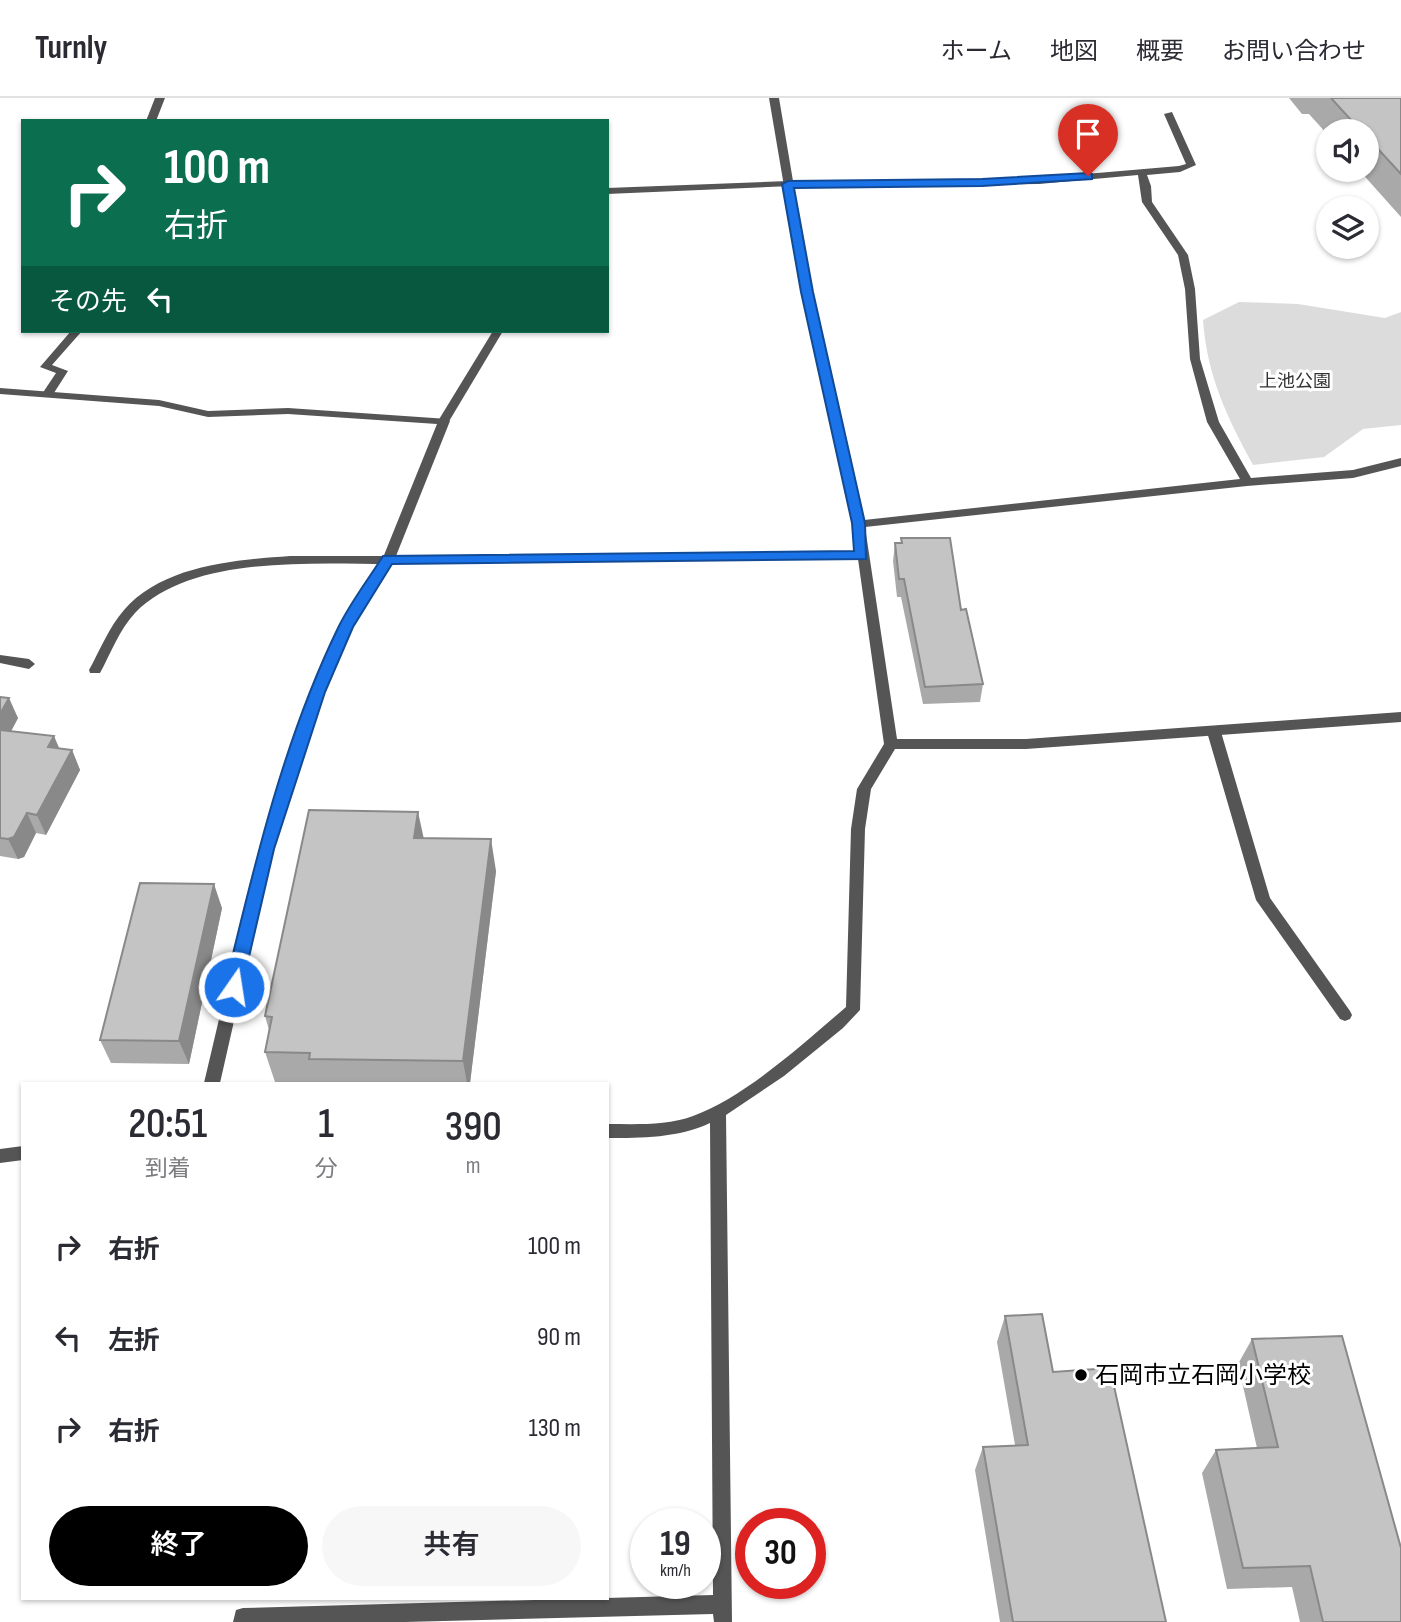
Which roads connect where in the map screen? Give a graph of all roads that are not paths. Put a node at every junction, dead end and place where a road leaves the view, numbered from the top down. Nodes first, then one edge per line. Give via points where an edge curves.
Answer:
1 (160, 98) edge
2 (774, 98) edge
3 (1169, 114) dead end
4 (152, 119) edge
5 (1141, 171) junction
6 (788, 184) junction
7 (609, 191) edge
8 (75, 333) edge
9 (497, 333) edge
10 (0, 391) edge
11 (48, 394) junction
12 (444, 421) junction
13 (1401, 462) edge
14 (1247, 482) junction
15 (859, 523) junction
16 (861, 555) junction
17 (388, 560) junction
18 (0, 659) edge
19 (29, 664) dead end
20 (95, 670) dead end
21 (1401, 717) edge
22 (1214, 732) junction
23 (891, 744) junction
24 (1345, 1015) dead end
25 (212, 1082) edge
26 (718, 1113) junction
27 (609, 1132) edge
28 (21, 1153) edge
29 (0, 1156) edge
30 (723, 1613) edge
31 (243, 1622) edge

1 - 4 street
2 - 6 street
3 - 5 street via 1191,165
5 - 6 street via 1039,181
5 - 14 street via 1147,202 1183,255 1199,372 1213,422
6 - 7 street
6 - 15 street via 807,292
8 - 11 street via 45,367 63,371
9 - 12 street
10 - 11 street
11 - 12 street via 159,403 208,414 288,411
12 - 17 street
13 - 14 street via 1353,474
14 - 15 street
15 - 16 street
16 - 17 street
16 - 23 street
17 - 20 street via 297,561 206,570 163,585 132,608
17 - 25 street via 346,626 317,692 266,849
18 - 19 street
21 - 22 street
22 - 23 street via 1026,744
22 - 24 street via 1263,900
23 - 26 street via 864,789 858,829 853,1010
26 - 27 street via 656,1131
26 - 30 street
28 - 29 street
30 - 31 street via 243,1617

